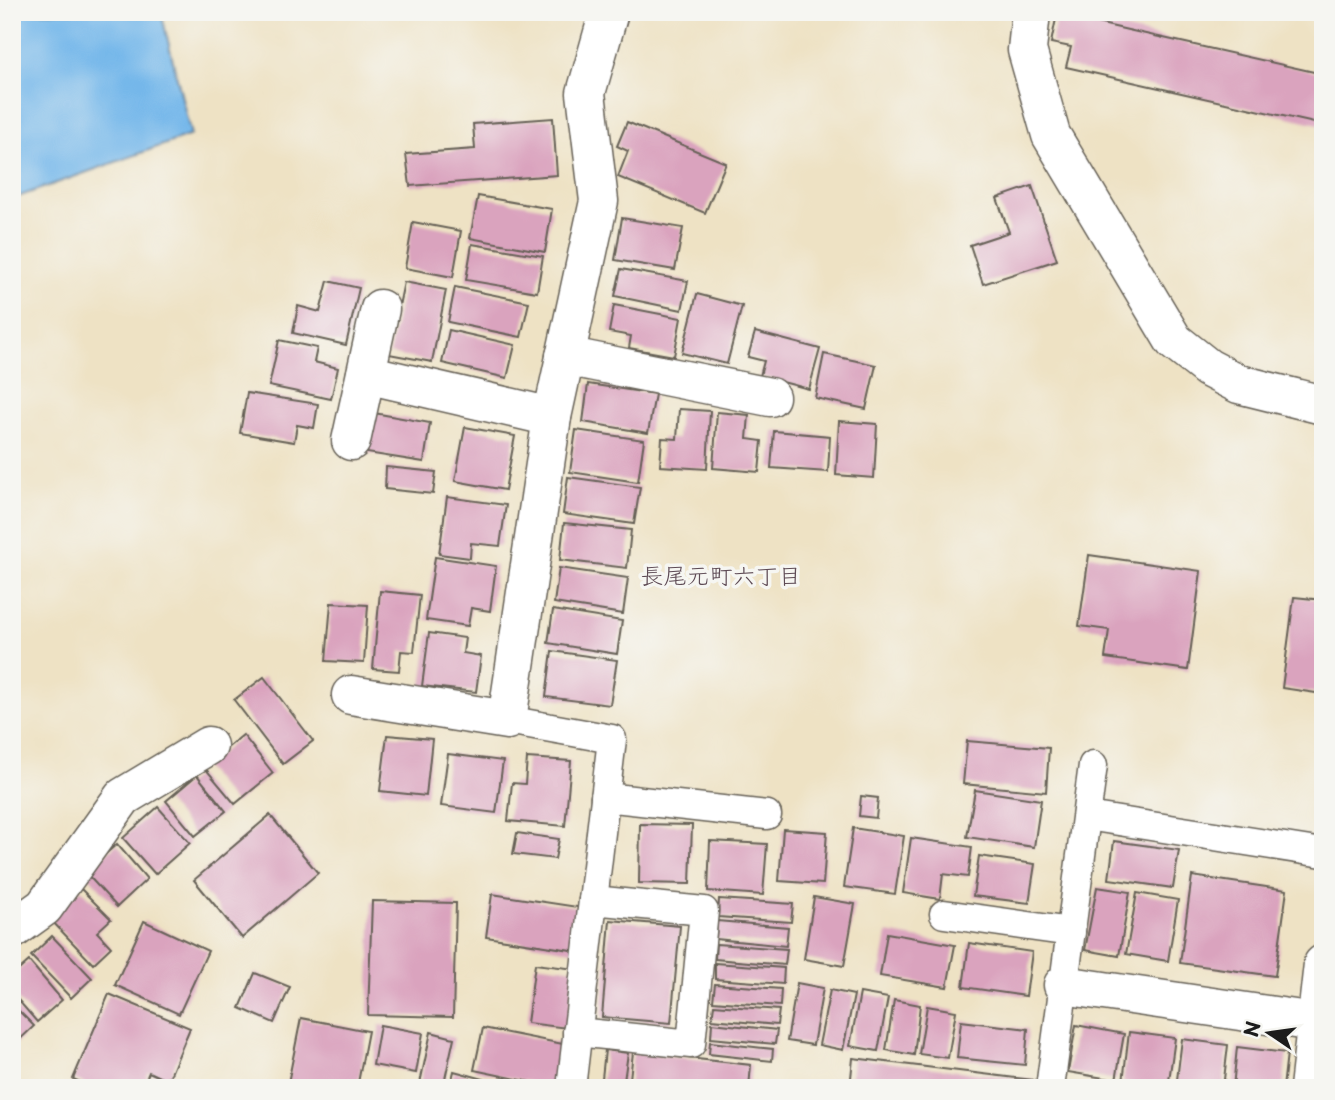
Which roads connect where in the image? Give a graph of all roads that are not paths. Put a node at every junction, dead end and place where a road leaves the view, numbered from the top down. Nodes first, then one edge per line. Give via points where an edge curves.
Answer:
1 (609, 12) edge
2 (1030, 13) edge
3 (380, 309) dead end
4 (565, 356) junction
5 (366, 374) junction
6 (769, 397) dead end
7 (1323, 405) edge
8 (552, 417) junction
9 (352, 441) dead end
10 (351, 695) dead end
11 (507, 720) junction
12 (208, 746) dead end
13 (1093, 765) dead end
14 (605, 797) junction
15 (767, 815) dead end
16 (1087, 816) junction
17 (1323, 853) edge
18 (593, 900) junction
19 (944, 914) dead end
20 (12, 930) edge
21 (1071, 932) junction
22 (1323, 964) edge
23 (1063, 985) junction
24 (1315, 1022) junction
25 (577, 1032) junction
26 (571, 1088) edge
27 (1049, 1088) edge
28 (1309, 1088) edge

1 - 4 street via 586,93 599,201
2 - 7 street via 1027,50 1051,135 1174,341 1208,368 1239,384
3 - 5 street
4 - 6 street
4 - 8 street
5 - 8 street
5 - 9 street
8 - 11 street
10 - 11 street
11 - 14 lane via 612,739
12 - 20 street via 123,797 44,907
13 - 16 lane
14 - 15 lane
14 - 18 lane
16 - 17 lane
16 - 21 lane
18 - 25 lane
18 - 25 lane via 704,911 691,1044
19 - 21 lane
21 - 23 lane
22 - 24 street
23 - 24 street
23 - 27 lane
24 - 28 street
25 - 26 lane

